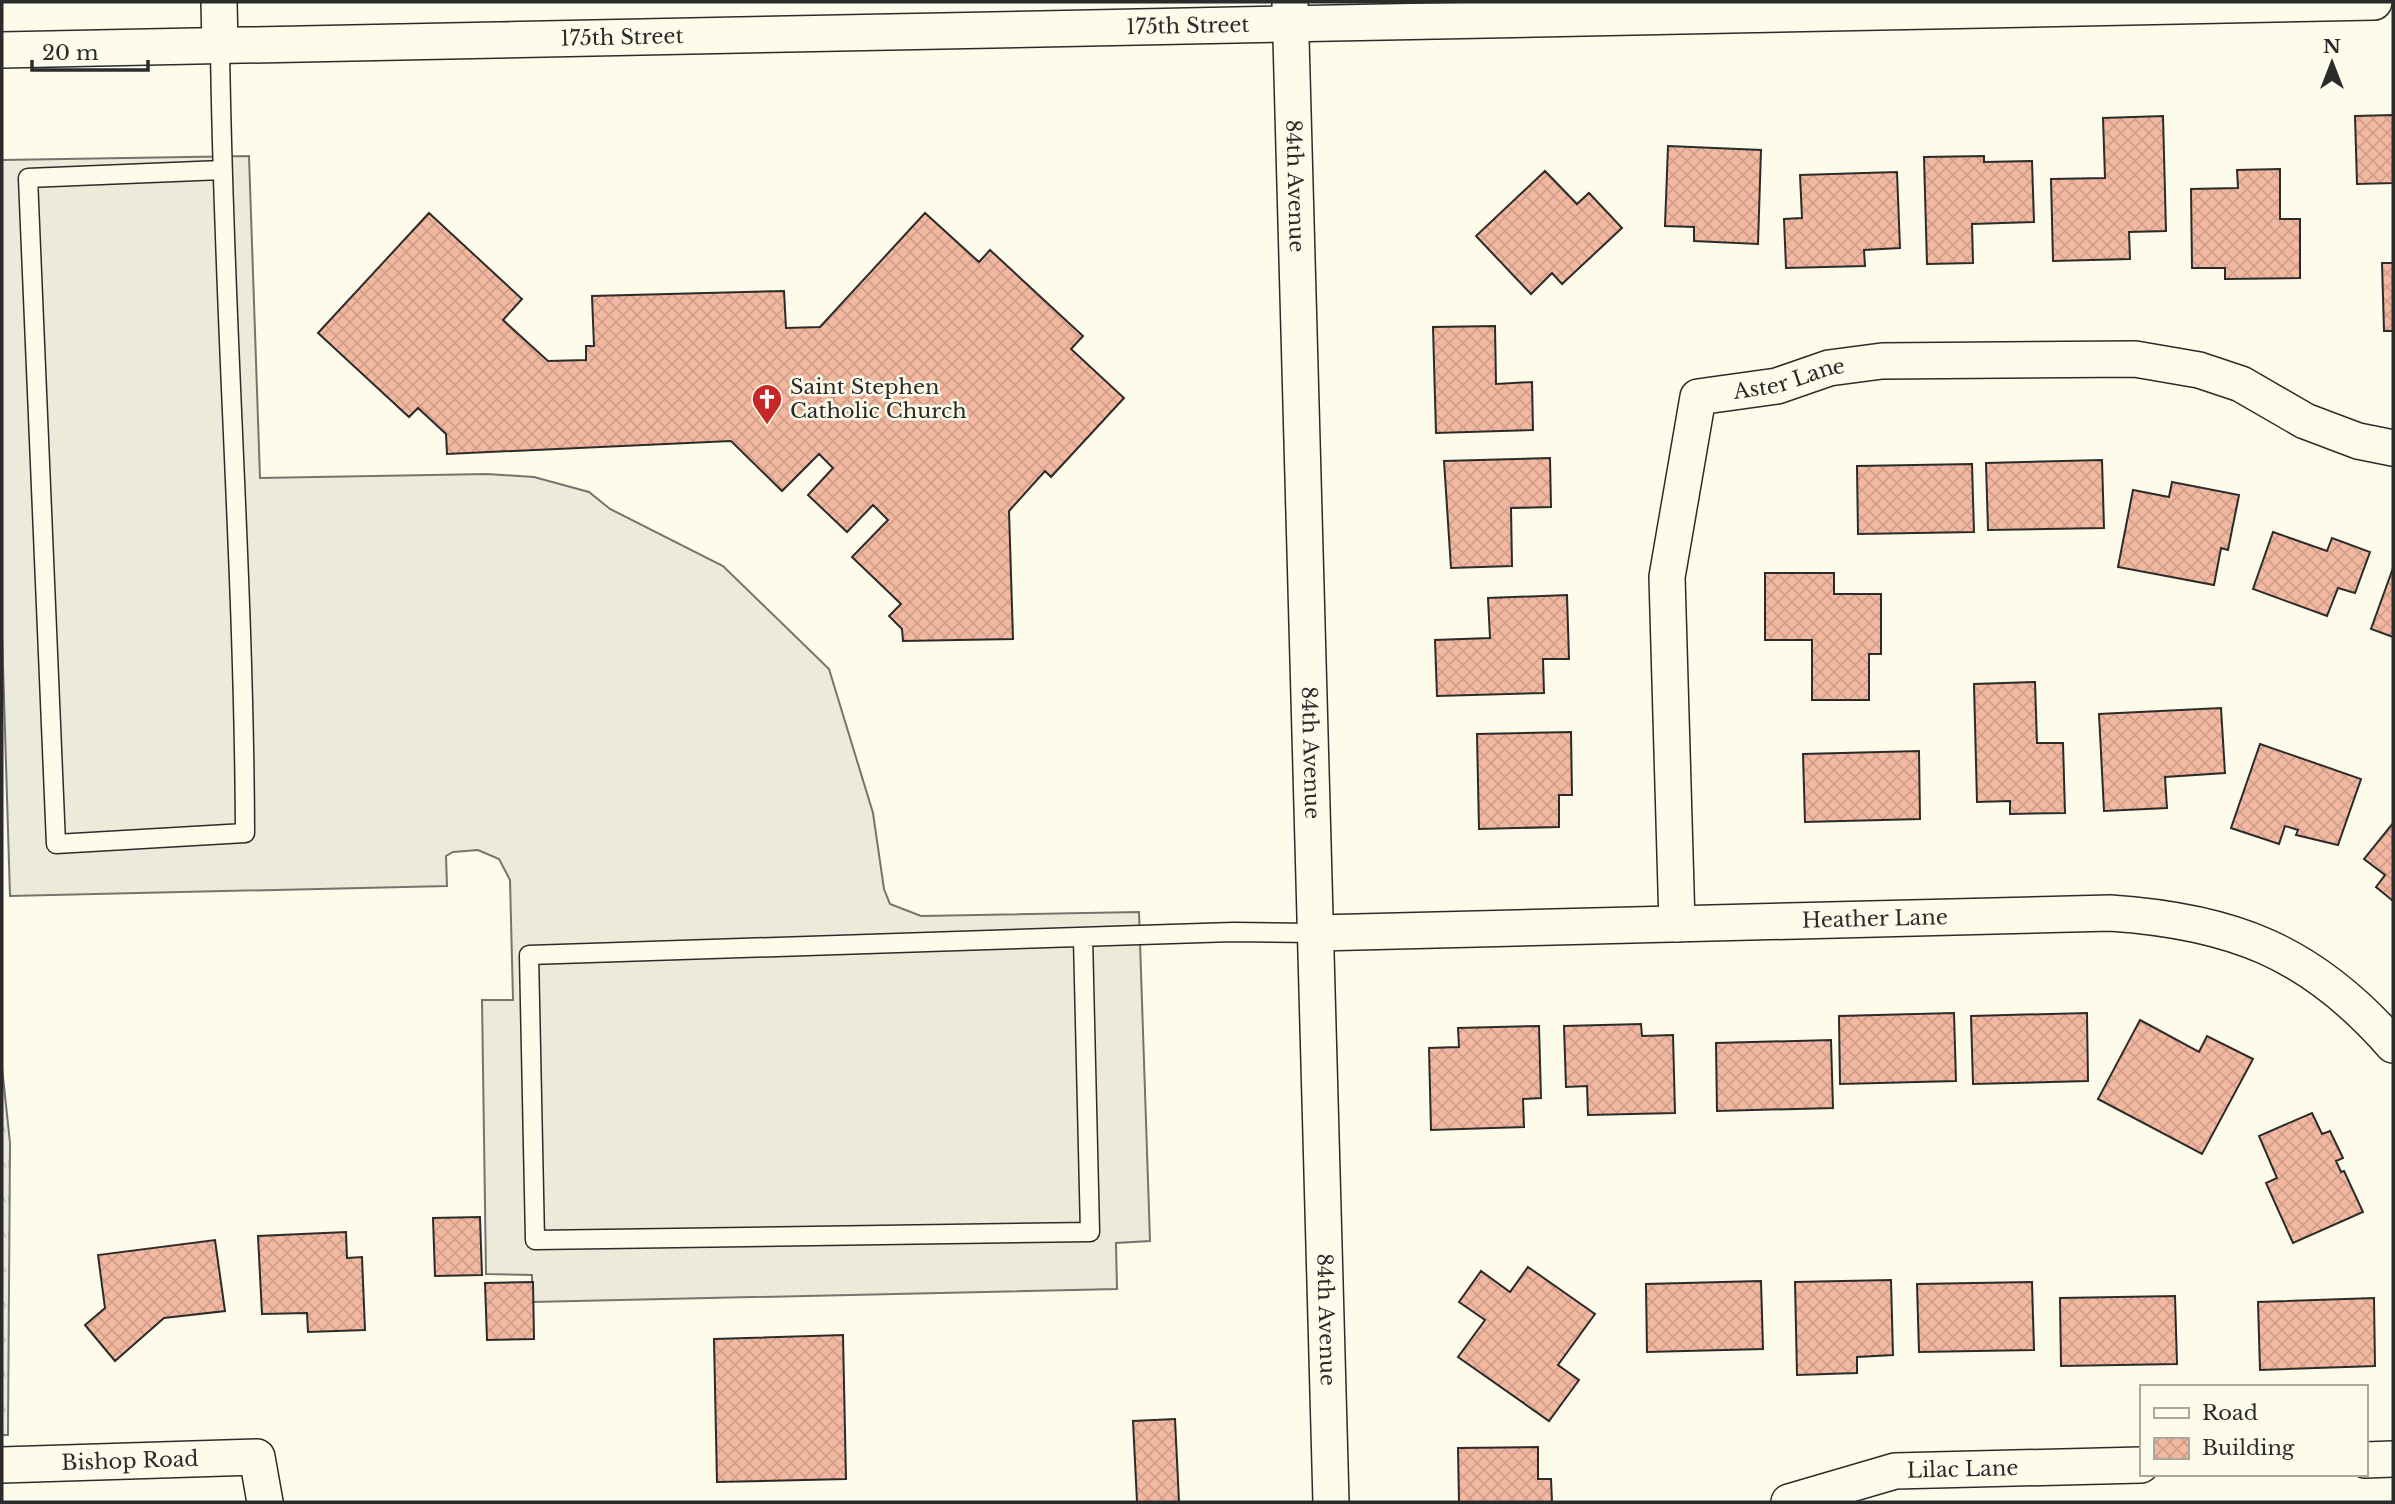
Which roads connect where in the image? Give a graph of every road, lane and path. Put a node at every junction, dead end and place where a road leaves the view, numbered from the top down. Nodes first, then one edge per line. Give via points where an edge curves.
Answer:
1 (219, 2) edge
2 (2374, 2) edge
3 (1873, 6) edge
4 (1291, 13) edge
5 (220, 47) junction
6 (2, 50) edge
7 (222, 170) junction
8 (2393, 448) edge
9 (1677, 924) junction
10 (1317, 933) junction
11 (1083, 938) junction
12 (2393, 1045) edge
13 (2393, 1459) edge
14 (2367, 1460) edge
15 (2, 1465) edge
16 (2140, 1465) edge
17 (265, 1502) edge
18 (1331, 1502) edge
19 (1789, 1502) edge

1 - 5 street
2 - 3 street, 175th Street
3 - 4 street, 175th Street
4 - 5 street, 175th Street
4 - 10 street, 84th Avenue
5 - 6 street, 175th Street
5 - 7 lane
7 - 7 lane via 245,833 56,844 28,178
8 - 9 street, Aster Lane via 2358,441 2305,421 2241,384 2199,370 2135,359 1882,361 1829,368 1777,386 1698,397 1667,577
9 - 10 street, Heather Lane
9 - 12 street, Heather Lane via 2110,912 2170,917 2275,949 2335,989
10 - 11 lane
10 - 18 street, 84th Avenue
11 - 11 lane via 1090,1232 535,1240 529,956
13 - 14 street
15 - 17 street, Bishop Road via 257,1457
16 - 19 street, Lilac Lane via 1895,1471

